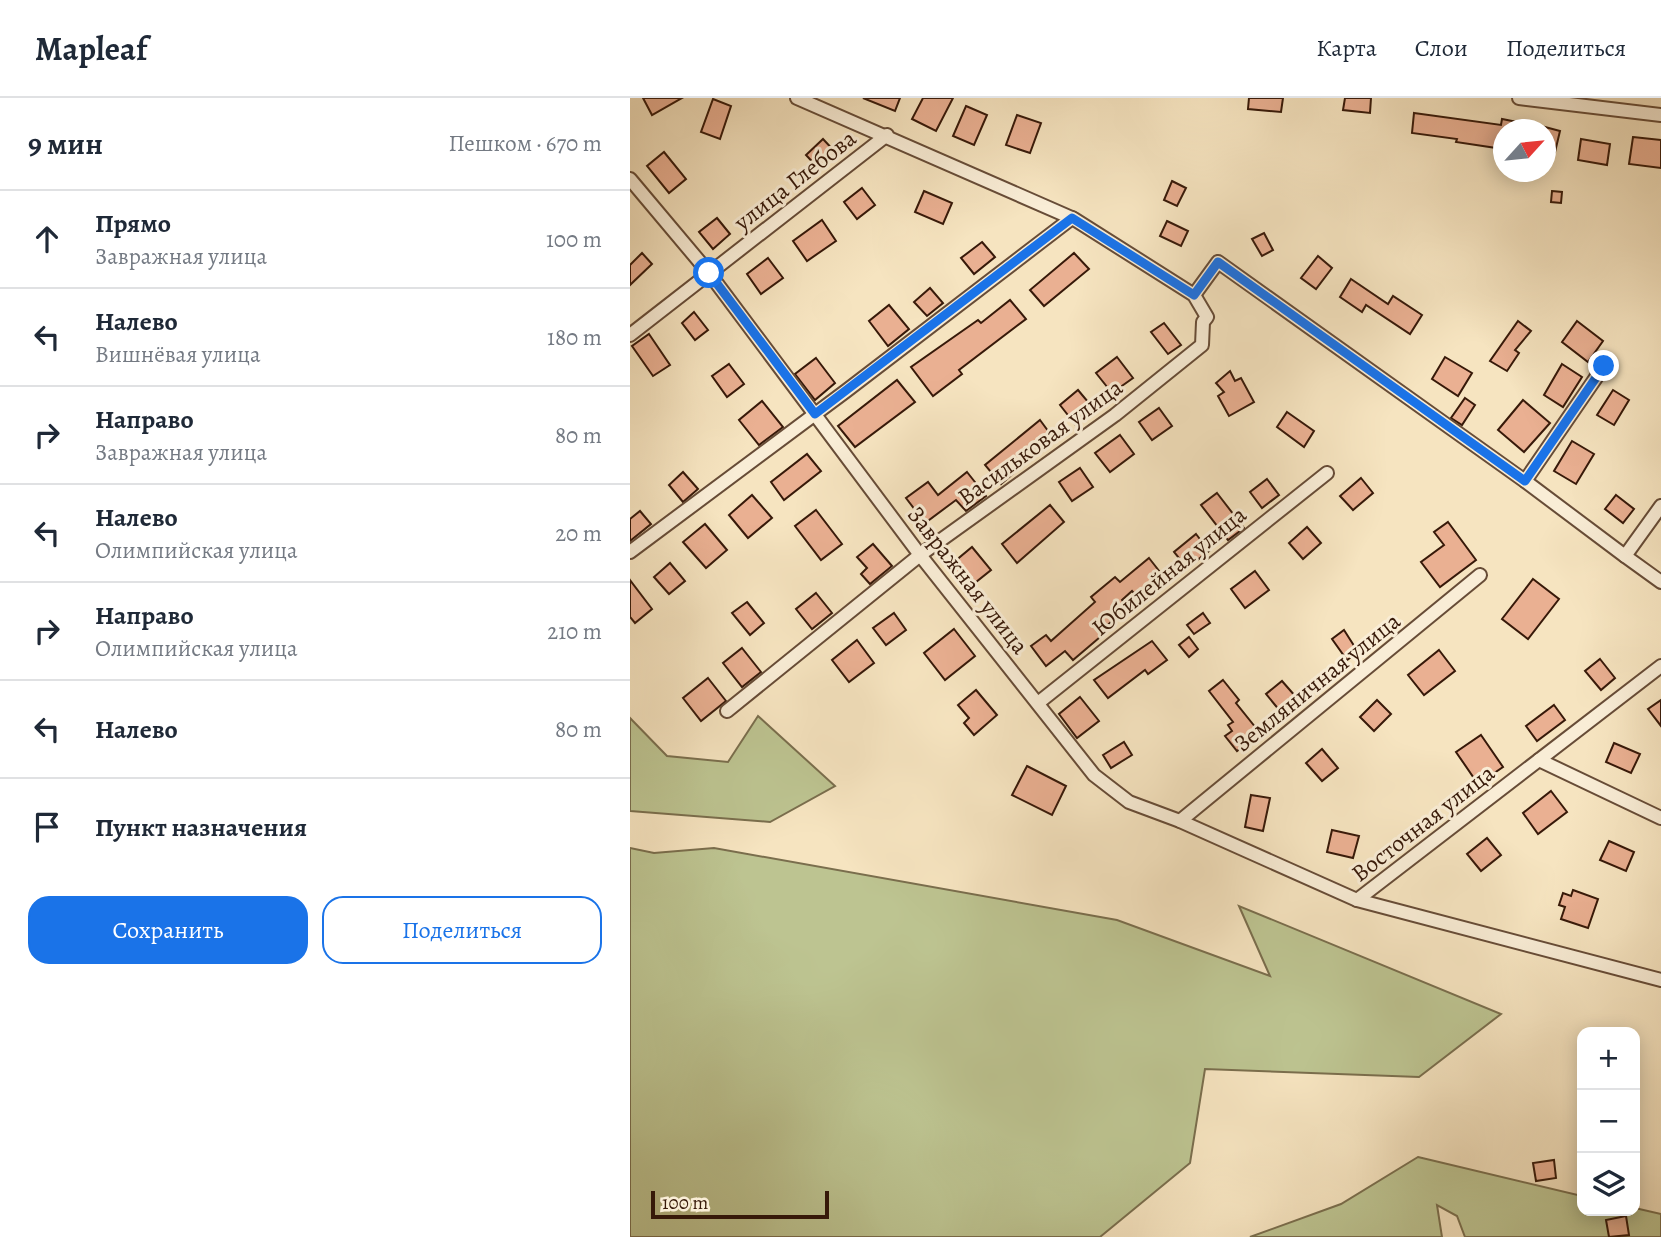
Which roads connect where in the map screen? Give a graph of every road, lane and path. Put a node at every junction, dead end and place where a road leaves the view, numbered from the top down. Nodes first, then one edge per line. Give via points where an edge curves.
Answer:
1 (797, 98) edge
2 (1519, 98) edge
3 (1661, 115) edge
4 (887, 135) junction
5 (630, 179) edge
6 (1072, 218) junction
7 (709, 273) junction
8 (1194, 295) junction
9 (630, 335) edge
10 (1604, 366) dead end
11 (815, 414) junction
12 (1327, 473) dead end
13 (1525, 481) junction
14 (1661, 506) edge
15 (630, 552) edge
16 (920, 555) junction
17 (1625, 556) junction
18 (1480, 575) dead end
19 (1661, 582) edge
20 (1661, 666) edge
21 (1038, 703) junction
22 (727, 711) dead end
23 (1539, 760) junction
24 (1661, 818) edge
25 (1180, 821) junction
26 (1357, 900) junction
27 (1661, 980) edge

1 - 4 street
2 - 3 street
4 - 6 street
4 - 7 street, улица Глебова
5 - 7 street, Завражная улица
6 - 8 street
6 - 11 street
7 - 9 street, улица Глебова
7 - 11 street, Завражная улица
8 - 13 street via 1218,262
8 - 16 street, Васильковая улица via 1207,317 1202,345 1115,415
10 - 13 street
11 - 15 street
11 - 16 street, Завражная улица
12 - 21 street, Юбилейная улица
13 - 17 street
14 - 17 street
16 - 21 street, Завражная улица
16 - 22 street, Васильковая улица
17 - 19 street
18 - 25 street, Земляничная улица
20 - 23 street, Восточная улица
21 - 25 street, Завражная улица via 1094,775 1129,802
23 - 24 street
23 - 26 street, Восточная улица
25 - 26 street, Завражная улица
26 - 27 street, Восточная улица

